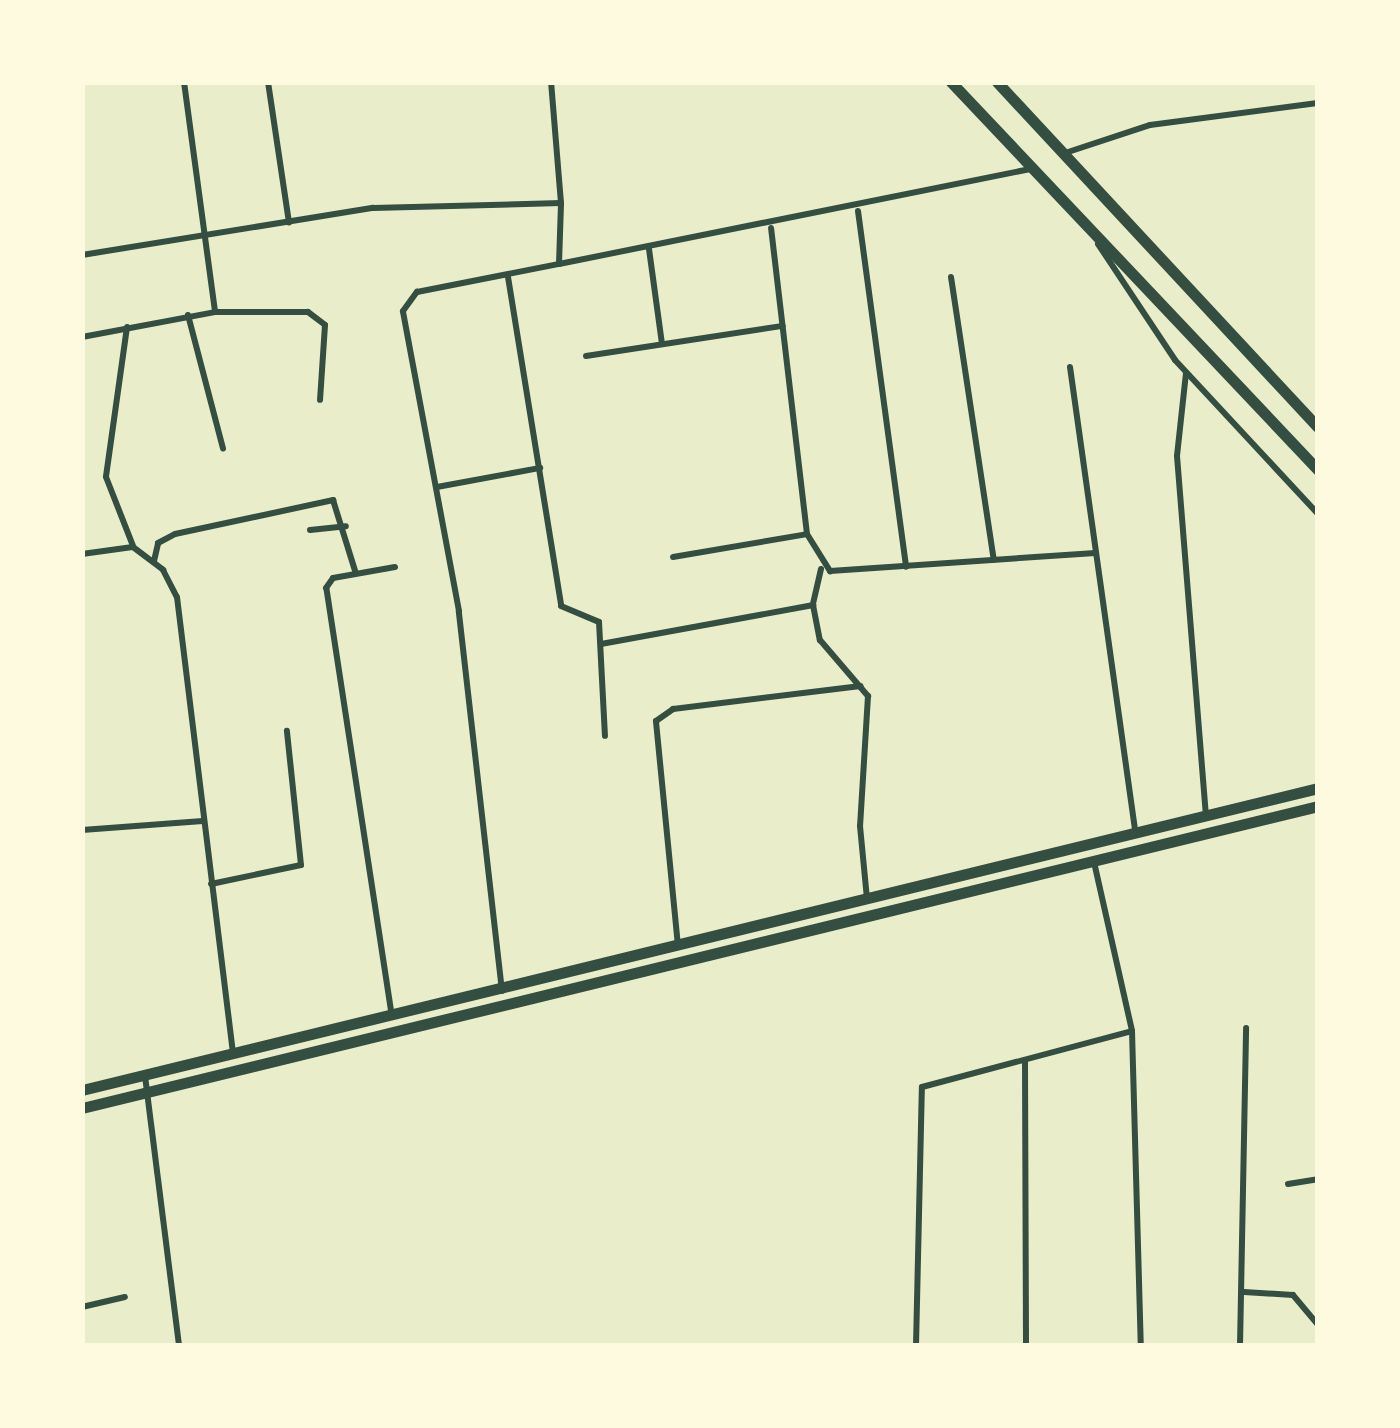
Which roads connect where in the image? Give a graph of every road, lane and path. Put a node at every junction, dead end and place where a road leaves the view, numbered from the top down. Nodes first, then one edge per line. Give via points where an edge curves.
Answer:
1 (184, 82) edge
2 (268, 82) edge
3 (551, 82) edge
4 (951, 82) edge
5 (997, 82) edge
6 (1318, 103) edge
7 (1064, 153) junction
8 (1033, 169) junction
9 (562, 202) junction
10 (858, 210) junction
11 (289, 222) junction
12 (1087, 226) junction
13 (770, 228) junction
14 (210, 235) junction
15 (649, 249) junction
16 (82, 255) edge
17 (559, 264) junction
18 (508, 277) junction
19 (952, 277) dead end
20 (215, 312) junction
21 (188, 316) junction
22 (127, 326) junction
23 (783, 326) junction
24 (82, 337) edge
25 (662, 344) junction
26 (586, 356) dead end
27 (1070, 367) dead end
28 (1186, 373) junction
29 (320, 400) dead end
30 (1318, 427) edge
31 (223, 448) dead end
32 (540, 468) junction
33 (1318, 470) edge
34 (437, 487) junction
35 (1318, 514) edge
36 (346, 526) junction
37 (310, 530) dead end
38 (806, 534) junction
39 (133, 547) junction
40 (1095, 552) junction
41 (82, 554) edge
42 (673, 556) dead end
43 (994, 560) junction
44 (154, 561) junction
45 (906, 567) junction
46 (395, 568) dead end
47 (821, 569) junction
48 (356, 574) junction
49 (812, 605) junction
50 (602, 644) junction
51 (861, 686) junction
52 (288, 731) dead end
53 (605, 736) dead end
54 (1318, 788) edge
55 (1318, 806) edge
56 (1206, 816) junction
57 (203, 821) junction
58 (82, 830) edge
59 (1135, 833) junction
60 (1094, 862) junction
61 (211, 884) junction
62 (868, 900) junction
63 (678, 948) junction
64 (502, 992) junction
65 (392, 1018) junction
66 (1246, 1028) dead end
67 (1132, 1031) junction
68 (233, 1054) junction
69 (1026, 1060) junction
70 (145, 1076) junction
71 (82, 1090) edge
72 (149, 1092) junction
73 (82, 1108) edge
74 (1318, 1180) edge
75 (1288, 1184) dead end
76 (1244, 1292) junction
77 (125, 1298) dead end
78 (82, 1307) edge
79 (1318, 1325) edge
80 (179, 1346) edge
81 (916, 1346) edge
82 (1026, 1346) edge
83 (1141, 1346) edge
84 (1240, 1346) edge

1 - 14 street
2 - 11 street
3 - 9 street
4 - 8 main road
5 - 7 main road
6 - 7 street via 1150,126
7 - 30 main road
8 - 10 street
8 - 12 main road
9 - 11 street via 373,208
9 - 17 street
10 - 13 street
10 - 45 street
11 - 14 street
12 - 28 street
12 - 33 main road
13 - 15 street
13 - 23 street
14 - 16 street
14 - 20 street
15 - 17 street
15 - 25 street
17 - 18 street
18 - 32 street
18 - 34 street via 407,300 409,358
19 - 43 street
20 - 21 street
20 - 29 street via 318,316
21 - 22 street
21 - 31 street
22 - 24 street
22 - 39 street via 106,477
23 - 25 street
23 - 38 street
25 - 26 street
27 - 40 street
28 - 35 street
28 - 56 street via 1177,456
32 - 34 street
32 - 50 street via 561,606 594,613
34 - 64 street
36 - 37 street
36 - 44 street via 339,502 320,500 165,538
36 - 48 street
38 - 42 street
38 - 47 street
39 - 41 street
39 - 44 street
40 - 43 street
40 - 59 street
43 - 45 street
44 - 57 street via 177,598
45 - 47 street
46 - 48 street
47 - 49 street
48 - 65 street via 326,588
49 - 50 street
49 - 51 street via 830,662
50 - 53 street
51 - 62 street via 870,707 860,826
51 - 63 street via 673,709 656,720
52 - 61 street via 300,865
54 - 56 main road
55 - 60 main road
56 - 59 main road
57 - 58 street
57 - 61 street
59 - 62 main road
60 - 67 street
60 - 72 main road
61 - 68 street
62 - 63 main road
63 - 64 main road
64 - 65 main road
65 - 68 main road
66 - 76 street
67 - 69 street
67 - 83 street
68 - 70 main road
69 - 81 street via 922,1087
69 - 82 street
70 - 71 main road
70 - 72 street
72 - 73 main road
72 - 80 street
74 - 75 street
76 - 79 street via 1293,1295
76 - 84 street
77 - 78 street

